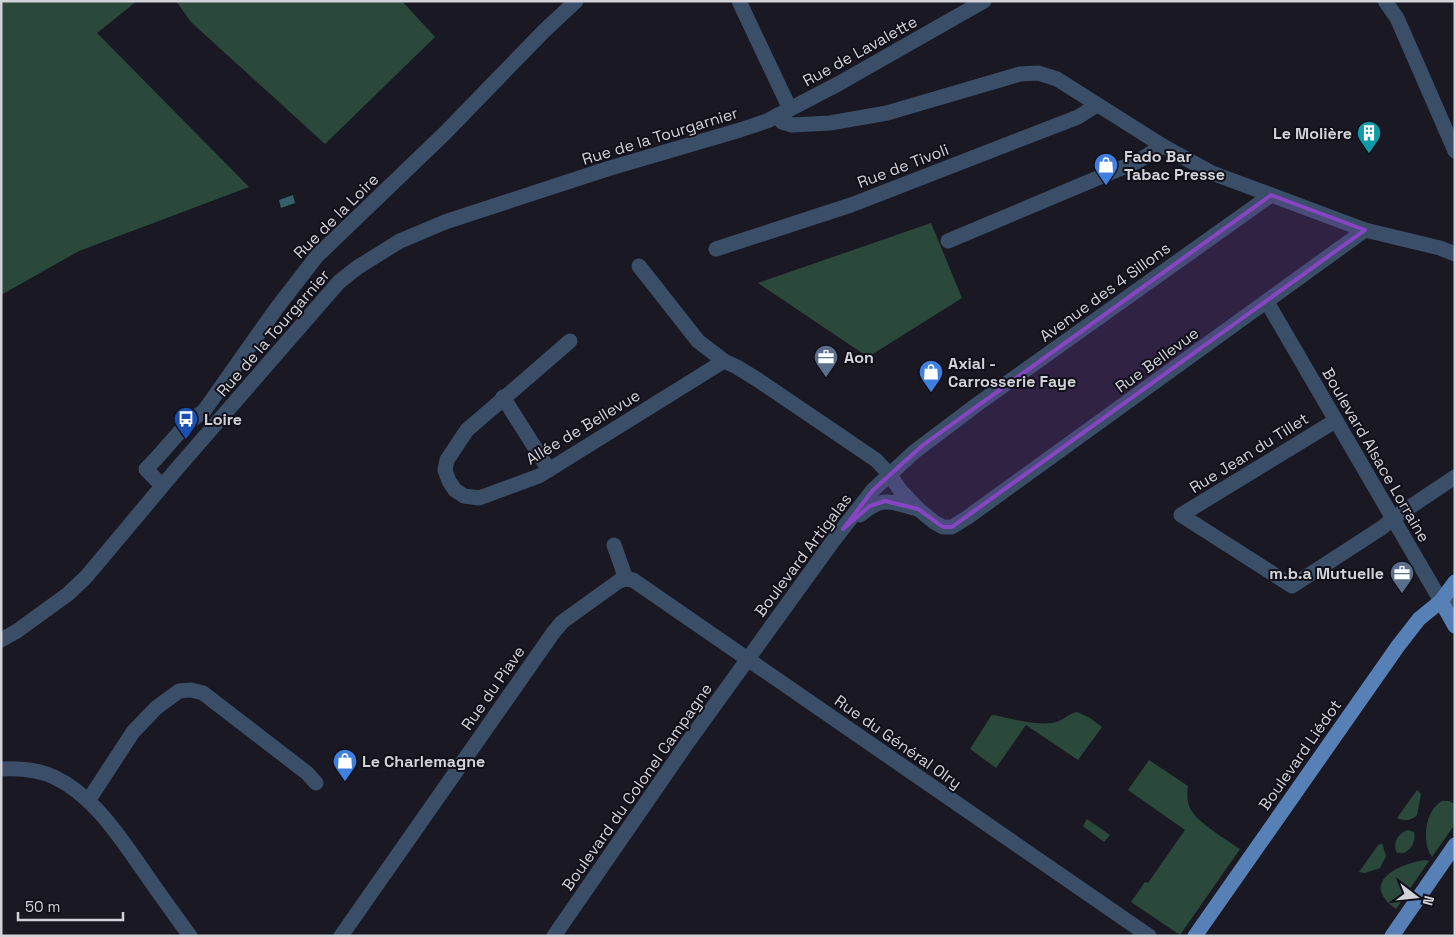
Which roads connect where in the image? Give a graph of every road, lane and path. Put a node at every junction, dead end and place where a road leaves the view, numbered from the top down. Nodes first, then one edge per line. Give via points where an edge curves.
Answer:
1 (576, 1) edge
2 (739, 1) edge
3 (984, 1) edge
4 (1385, 1) edge
5 (1097, 105) junction
6 (784, 112) junction
7 (1163, 146) junction
8 (1455, 151) edge
9 (1271, 195) junction
10 (1365, 230) junction
11 (948, 241) dead end
12 (716, 249) dead end
13 (1455, 254) edge
14 (639, 266) dead end
15 (1267, 302) junction
16 (570, 341) dead end
17 (724, 361) junction
18 (504, 397) junction
19 (1335, 420) junction
20 (158, 458) junction
21 (549, 470) junction
22 (174, 472) junction
23 (890, 475) junction
24 (1455, 477) edge
25 (162, 486) junction
26 (918, 509) junction
27 (1392, 519) junction
28 (843, 529) junction
29 (614, 545) dead end
30 (626, 579) junction
31 (1455, 582) edge
32 (1448, 601) edge
33 (1455, 626) edge
34 (1, 640) edge
35 (748, 659) junction
36 (1, 769) edge
37 (316, 783) dead end
38 (88, 801) junction
39 (1455, 845) edge
40 (190, 936) edge
41 (341, 936) edge
42 (554, 936) edge
43 (1149, 936) edge
44 (1195, 936) edge
45 (1392, 936) edge

1 - 20 street, Rue de la Loire via 446,133 317,256 204,410
2 - 6 street
3 - 6 street, Rue de Lavalette
4 - 8 street via 1397,18
5 - 6 street via 1057,79 1030,72 854,120 792,125 782,122
5 - 7 street
5 - 12 street, Rue de Tivoli via 1078,117 851,205
6 - 22 street, Rue de la Tourgarnier via 740,130 478,211 400,241 339,282
7 - 9 street via 1212,173
7 - 11 street via 1138,161
9 - 10 street
9 - 23 street, Avenue des 4 Sillons via 986,398 914,452
10 - 13 street
10 - 15 street, Rue Bellevue
14 - 17 street via 698,341
15 - 19 street, Boulevard Alsace Lorraine
15 - 26 street, Rue Bellevue via 968,518 952,527 943,527
16 - 18 street, Allée de Bellevue
17 - 21 street, Allée de Bellevue
17 - 23 street via 737,366 876,460
18 - 21 street
18 - 21 street, Allée de Bellevue via 467,430 447,460 445,470 449,481 464,496 479,498
19 - 27 street, Boulevard Alsace Lorraine
19 - 27 street, Rue Jean du Tillet via 1181,515 1292,586
20 - 22 street
20 - 25 street, Rue de la Loire via 146,469
22 - 25 street, Rue de la Tourgarnier
23 - 26 street
23 - 28 street, Boulevard Artigalas via 873,490
24 - 27 street
25 - 34 street, Rue de la Tourgarnier via 86,577 68,594
26 - 28 street via 879,502
27 - 32 street, Boulevard Alsace Lorraine
28 - 35 street, Boulevard Artigalas
29 - 30 street
30 - 35 street, Rue du Général Olry via 633,580
30 - 41 street, Rue du Piave via 562,622 553,633
31 - 32 main road, Boulevard Liédot
32 - 33 main road, Boulevard Alsace Lorraine
32 - 44 main road, Boulevard Liédot via 1419,619 1398,646
35 - 42 street, Boulevard du Colonel Campagne
35 - 43 street, Rue du Général Olry
36 - 38 street via 26,769 53,777
37 - 38 street via 203,693 191,690 180,691 156,708 133,732
38 - 40 street via 122,841
39 - 45 main road

